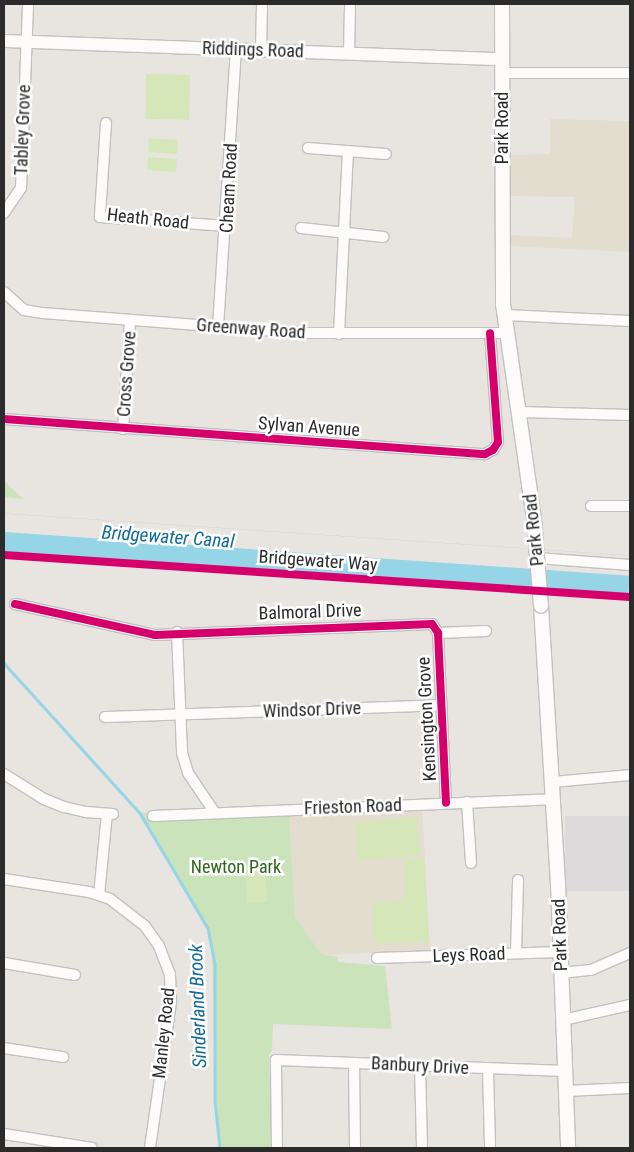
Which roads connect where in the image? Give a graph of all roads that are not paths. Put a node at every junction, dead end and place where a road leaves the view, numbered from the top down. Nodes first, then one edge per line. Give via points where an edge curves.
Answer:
1 (28, 4) edge
2 (262, 4) edge
3 (350, 4) edge
4 (502, 4) edge
5 (4, 41) edge
6 (26, 42) junction
7 (236, 49) junction
8 (261, 50) junction
9 (349, 53) junction
10 (502, 59) junction
11 (502, 73) junction
12 (630, 73) edge
13 (106, 123) dead end
14 (308, 147) dead end
15 (348, 151) junction
16 (386, 154) dead end
17 (4, 213) edge
18 (227, 226) junction
19 (302, 227) dead end
20 (343, 232) junction
21 (384, 237) dead end
22 (4, 292) edge
23 (504, 315) junction
24 (130, 320) junction
25 (630, 321) edge
26 (218, 327) junction
27 (490, 333) junction
28 (507, 333) junction
29 (338, 334) junction
30 (519, 412) junction
31 (630, 415) edge
32 (4, 418) edge
33 (123, 428) junction
34 (591, 506) dead end
35 (630, 506) edge
36 (537, 558) junction
37 (630, 565) edge
38 (15, 604) dead end
39 (486, 631) dead end
40 (177, 632) junction
41 (438, 633) junction
42 (442, 705) junction
43 (182, 715) junction
44 (105, 717) dead end
45 (4, 774) edge
46 (630, 775) edge
47 (552, 782) junction
48 (553, 798) junction
49 (467, 802) junction
50 (446, 803) junction
51 (215, 813) junction
52 (153, 816) dead end
53 (471, 863) dead end
54 (4, 879) edge
55 (518, 880) dead end
56 (99, 895) junction
57 (560, 952) junction
58 (516, 953) junction
59 (630, 953) edge
60 (377, 958) dead end
61 (4, 963) edge
62 (561, 973) junction
63 (75, 975) dead end
64 (630, 1005) edge
65 (563, 1020) junction
66 (4, 1048) edge
67 (63, 1057) dead end
68 (354, 1063) junction
69 (420, 1066) junction
70 (488, 1069) junction
71 (565, 1071) junction
72 (630, 1088) edge
73 (566, 1091) junction
74 (4, 1134) edge
75 (92, 1148) edge
76 (150, 1148) edge
77 (277, 1148) edge
78 (355, 1148) edge
79 (422, 1148) edge
80 (490, 1148) edge
81 (568, 1148) edge

1 - 6 street, Tabley Grove
2 - 8 street
3 - 9 street
4 - 10 main road, Park Road
5 - 6 street, Riddings Road
6 - 7 street, Riddings Road
6 - 17 street, Tabley Grove via 21,188
7 - 8 street, Riddings Road
7 - 18 street, Cheam Road
8 - 9 street, Riddings Road
9 - 10 street, Riddings Road
10 - 11 main road, Park Road
11 - 12 street
11 - 23 main road, Park Road
13 - 18 street, Heath Road via 100,217
14 - 15 street
15 - 16 street
15 - 20 street
18 - 26 street, Cheam Road
19 - 20 street
20 - 21 street
20 - 29 street
22 - 24 street, Greenway Road via 29,312
23 - 25 street
23 - 28 main road, Park Road
24 - 26 street, Greenway Road
24 - 33 street, Cross Grove
26 - 29 street, Greenway Road
27 - 28 street, Greenway Road
27 - 29 street, Greenway Road
27 - 33 street, Sylvan Avenue via 498,442 487,454
28 - 30 main road, Park Road
30 - 31 street
30 - 36 main road, Park Road, bridge
32 - 33 street, Sylvan Avenue
34 - 35 street
36 - 37 street
36 - 47 main road, Park Road, bridge
38 - 40 street via 141,633
39 - 41 street
40 - 41 street, Balmoral Drive via 428,622 436,626
40 - 43 street
41 - 42 street, Kensington Grove
42 - 43 street, Windsor Drive
42 - 50 street, Kensington Grove
43 - 44 street, Windsor Drive
43 - 51 street via 186,767
45 - 56 street via 44,799 86,812 110,814
46 - 47 street
47 - 48 main road, Park Road
48 - 49 street, Frieston Road
48 - 57 main road, Park Road
49 - 50 street, Frieston Road
49 - 53 street
50 - 51 street, Frieston Road
51 - 52 street, Frieston Road
54 - 56 street, Manley Road
55 - 58 street
56 - 76 street, Manley Road via 123,906 145,926 159,946 170,974 171,1002
57 - 58 street, Leys Road
57 - 62 main road, Park Road
58 - 60 street, Leys Road
59 - 62 street via 591,970
61 - 63 street
62 - 65 main road, Park Road
64 - 65 street
65 - 71 main road, Park Road
66 - 67 street
68 - 69 street, Banbury Drive
68 - 77 street, Banbury Drive via 276,1060
68 - 78 street
69 - 70 street, Banbury Drive
69 - 79 street
70 - 71 street, Banbury Drive
70 - 80 street
71 - 73 main road, Park Road
72 - 73 street
73 - 81 main road, Park Road
74 - 75 street

